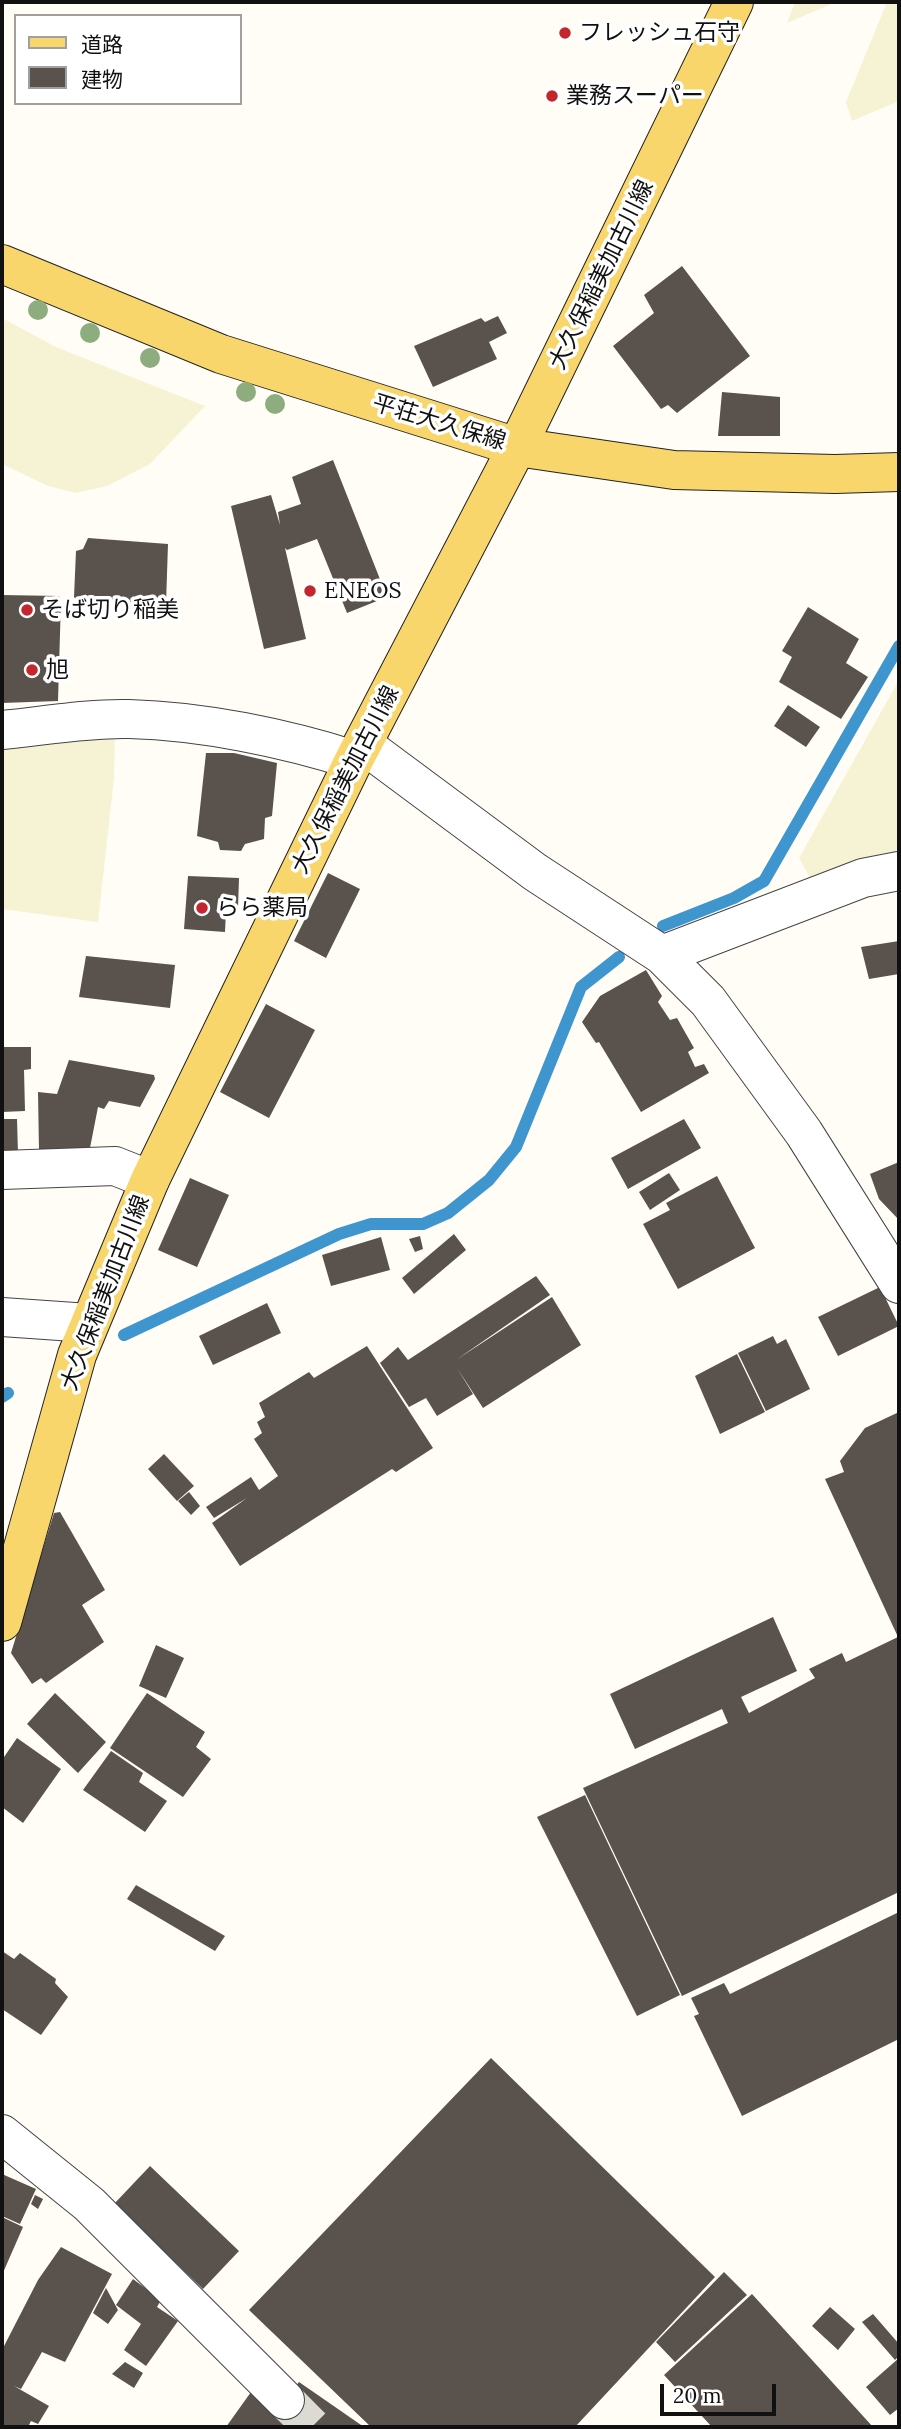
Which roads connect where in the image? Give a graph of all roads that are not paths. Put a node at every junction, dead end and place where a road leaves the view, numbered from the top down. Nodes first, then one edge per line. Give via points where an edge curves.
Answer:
1 (734, 2) edge
2 (2, 264) edge
3 (517, 447) junction
4 (899, 472) edge
5 (2, 730) edge
6 (359, 753) junction
7 (899, 871) edge
8 (662, 955) junction
9 (2, 1170) edge
10 (150, 1180) junction
11 (899, 1284) edge
12 (2, 1317) edge
13 (89, 1323) junction
14 (2, 1622) edge
15 (2, 2134) edge
16 (285, 2400) tunnel mouth

1 - 3 main road, 大久保稲美加古川線
2 - 3 main road, 平荘大久保線 via 221,354
3 - 4 main road, 平荘大久保線 via 674,470
3 - 6 main road, 大久保稲美加古川線
5 - 6 street via 129,719 252,733
6 - 8 street
6 - 10 main road, 大久保稲美加古川線
7 - 8 street via 863,878
8 - 11 street via 708,1000 804,1133
9 - 10 street via 115,1166
10 - 13 main road, 大久保稲美加古川線
12 - 13 street
13 - 14 main road, 大久保稲美加古川線
15 - 16 street via 89,2204

